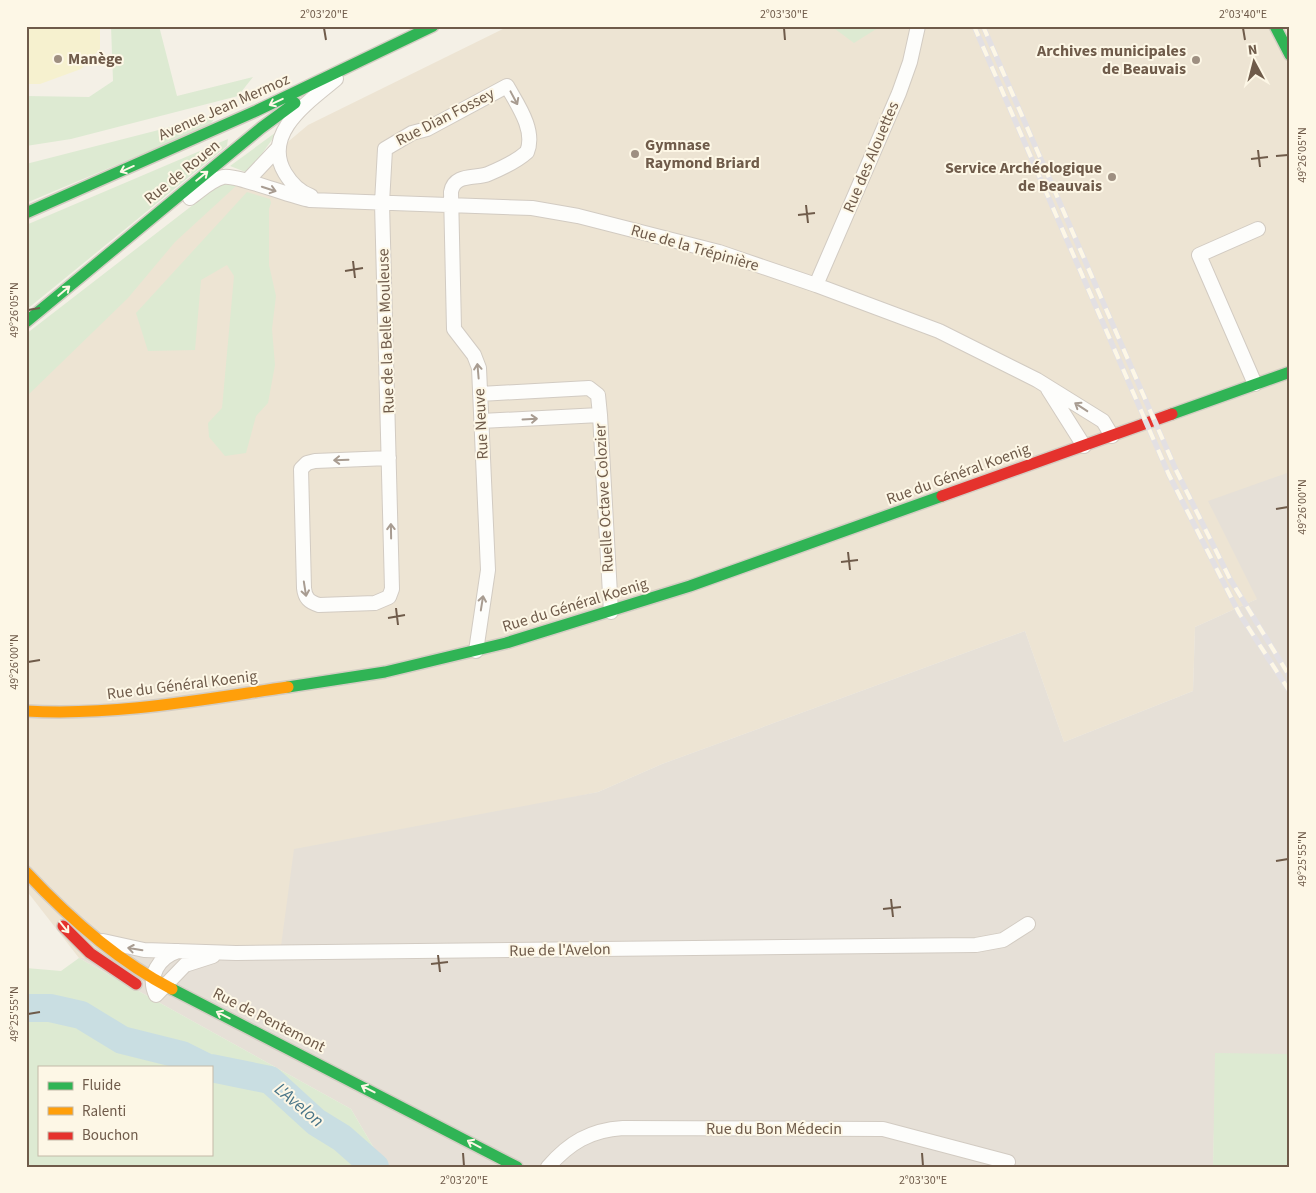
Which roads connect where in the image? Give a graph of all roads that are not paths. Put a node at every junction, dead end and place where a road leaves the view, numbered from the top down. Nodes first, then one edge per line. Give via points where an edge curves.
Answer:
1 (433, 26) edge
2 (918, 26) edge
3 (1275, 26) edge
4 (1290, 55) edge
5 (367, 59) junction
6 (340, 75) junction
7 (279, 148) junction
8 (247, 181) junction
9 (323, 201) junction
10 (382, 203) junction
11 (451, 205) junction
12 (26, 213) edge
13 (148, 221) junction
14 (1258, 229) dead end
15 (816, 285) junction
16 (26, 322) edge
17 (1290, 372) edge
18 (1256, 384) junction
19 (1044, 385) junction
20 (480, 394) junction
21 (600, 415) junction
22 (481, 421) junction
23 (1112, 436) junction
24 (1084, 446) junction
25 (389, 458) junction
26 (610, 612) junction
27 (476, 651) junction
28 (26, 711) edge
29 (26, 873) edge
30 (1028, 924) dead end
31 (90, 935) junction
32 (178, 951) junction
33 (236, 953) junction
34 (152, 979) junction
35 (163, 993) junction
36 (440, 1141) dead end
37 (1008, 1162) dead end
38 (491, 1167) edge
39 (517, 1167) edge
40 (548, 1167) edge

1 - 5 street, Avenue Jean Mermoz
2 - 15 street, Rue des Alouettes via 899,93
3 - 4 street
5 - 6 street, Rue de Rouen
5 -> 12 street, Avenue Jean Mermoz via 256,112
6 - 7 street via 290,120
13 -> 6 street, Rue de Rouen via 261,128
7 - 8 street
7 - 9 street, Rue de la Trépinière via 281,162 289,178 301,191
8 -> 9 street, Rue de la Trépinière via 293,196
8 - 13 street, Rue de la Trépinière via 230,176 218,179
9 - 10 street, Rue de la Trépinière
10 - 11 street, Rue de la Trépinière
10 -> 11 street, Rue Dian Fossey via 387,146 427,129 508,86 525,119 528,149 525,154 486,175 470,176 455,184
10 - 25 street, Rue de la Belle Mouleuse
11 - 15 street, Rue de la Trépinière via 517,206 560,212 719,252
20 -> 11 street, Rue Neuve via 477,360 454,329
16 -> 13 street, Rue de Rouen
14 - 18 street via 1199,255
15 - 19 street, Rue de la Trépinière via 926,326
17 - 18 street, Rue du Général Koenig
18 - 23 street, Rue du Général Koenig
23 -> 19 street, Rue de la Trépinière via 1103,421
19 - 24 street, Rue de la Trépinière
20 - 21 street, Ruelle Octave Colozier via 589,388 598,395
20 - 22 street, Rue Neuve
22 -> 21 street
21 - 26 street, Ruelle Octave Colozier
27 -> 22 street, Rue Neuve via 488,570
23 - 24 street, Rue du Général Koenig
24 - 26 street, Rue du Général Koenig
25 -> 25 street, Rue de la Belle Mouleuse via 315,461 301,469 304,588 311,602 319,605 375,603 391,594
26 - 27 street, Rue du Général Koenig
27 - 28 street, Rue du Général Koenig via 385,672 133,710
29 - 31 street, Rue de Pentemont
29 -> 35 street, Rue de Pentemont via 61,924 82,946 109,967
30 - 33 street, Rue de l'Avelon via 1003,940 976,945
32 -> 31 street, Rue de l'Avelon via 127,947
31 - 34 street, Rue de Pentemont
32 - 33 street, Rue de l'Avelon
32 - 34 street via 162,961
33 - 35 street via 190,963 177,972
34 - 35 street
39 -> 35 street, Rue de Pentemont
36 - 38 street
37 - 40 street, Rue du Bon Médecin via 883,1129 622,1128 601,1130 580,1138

